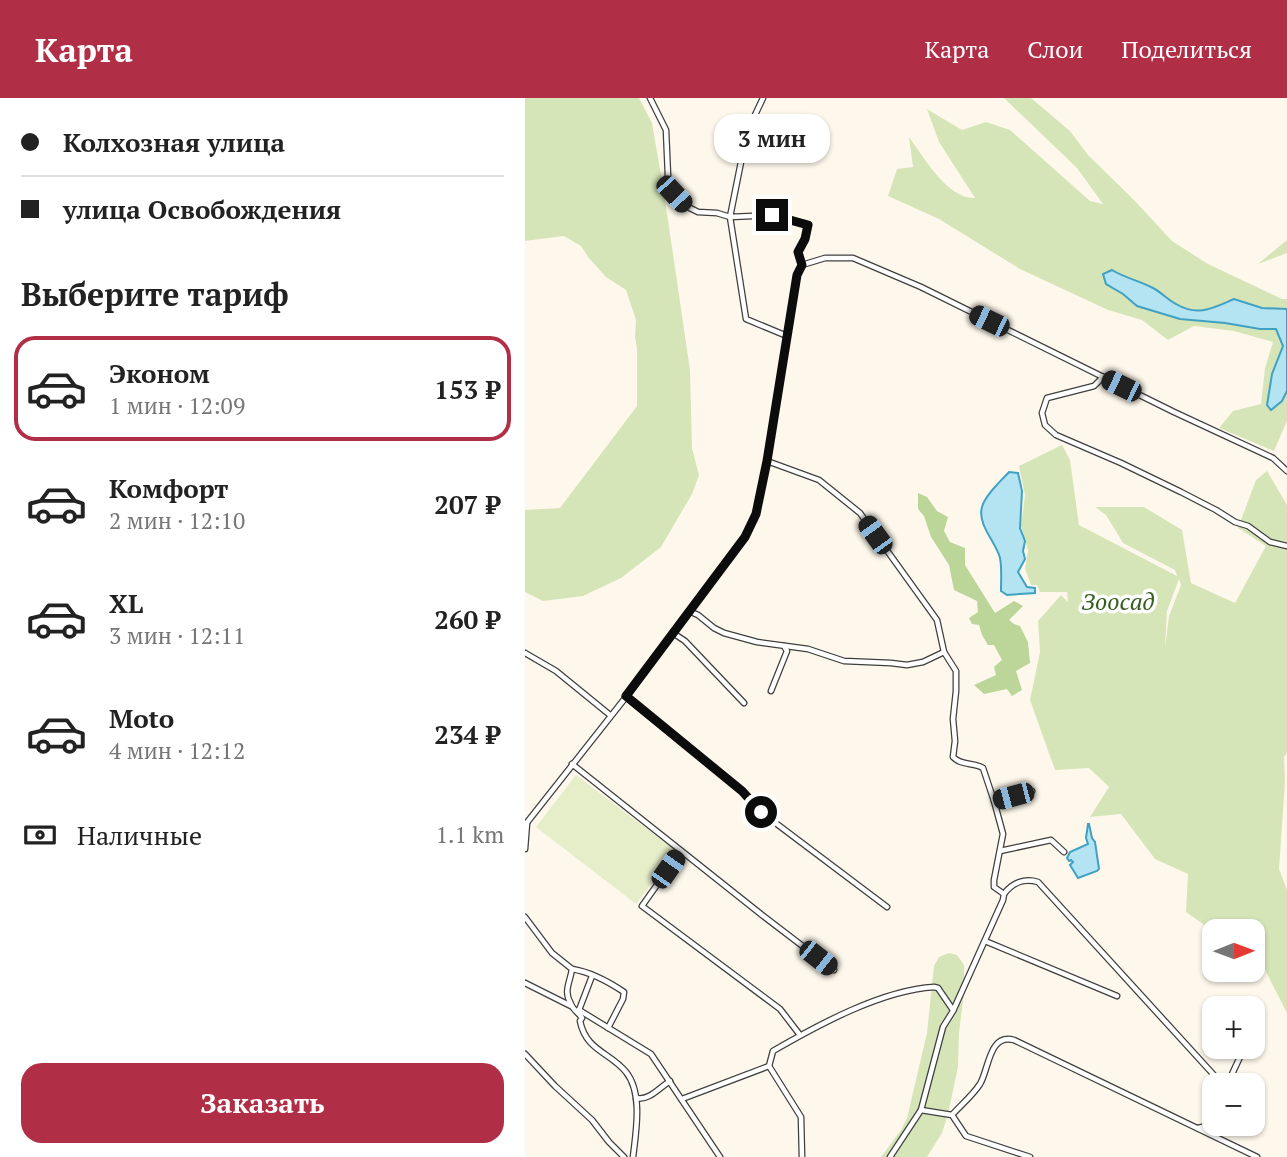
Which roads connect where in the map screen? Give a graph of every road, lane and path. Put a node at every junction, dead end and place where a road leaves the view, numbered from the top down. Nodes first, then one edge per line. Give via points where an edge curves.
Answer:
1 (650, 98) edge
2 (763, 98) edge
3 (730, 217) junction
4 (802, 265) junction
5 (787, 336) junction
6 (1103, 377) junction
7 (767, 461) junction
8 (1287, 471) edge
9 (1287, 545) edge
10 (689, 611) junction
11 (673, 633) junction
12 (783, 645) junction
13 (944, 652) junction
14 (525, 653) edge
15 (771, 691) dead end
16 (626, 696) junction
17 (744, 703) dead end
18 (610, 715) junction
19 (572, 764) junction
20 (1032, 791) dead end
21 (994, 801) junction
22 (526, 824) edge
23 (525, 849) edge
24 (681, 851) junction
25 (1000, 851) junction
26 (1064, 852) dead end
27 (1004, 894) junction
28 (887, 907) dead end
29 (525, 917) edge
30 (985, 941) junction
31 (572, 970) junction
32 (834, 970) dead end
33 (592, 976) junction
34 (525, 983) edge
35 (1117, 996) dead end
36 (571, 1006) junction
37 (579, 1010) junction
38 (953, 1011) junction
39 (608, 1028) junction
40 (800, 1035) junction
41 (525, 1054) edge
42 (769, 1066) junction
43 (1214, 1073) edge
44 (670, 1081) junction
45 (636, 1098) junction
46 (682, 1099) junction
47 (921, 1110) junction
48 (952, 1115) junction
49 (1202, 1127) edge
50 (1198, 1128) junction
51 (624, 1157) edge
52 (633, 1157) edge
53 (720, 1157) edge
54 (802, 1157) edge
55 (890, 1157) edge
56 (1030, 1157) edge
57 (1257, 1157) edge

1 - 3 street via 666,130 667,176 674,194 698,212
2 - 3 street via 747,132
3 - 4 street via 772,215 808,225 798,252
3 - 5 street via 746,319
4 - 5 street
4 - 6 street via 825,257 853,258
5 - 7 street
6 - 8 street via 1273,458
6 - 9 street via 1094,386 1047,398 1042,413 1045,425 1056,435 1248,526 1270,542
7 - 10 street via 756,514 745,537
7 - 13 street via 820,480 860,513 937,620
10 - 11 street
10 - 12 street via 724,633
11 - 16 street
11 - 17 street
12 - 13 street via 844,661 907,665
12 - 15 street via 787,651
13 - 21 street via 956,671 953,757 983,768
14 - 18 street via 556,671
16 - 18 street
16 - 28 street via 742,791 761,812
18 - 19 street
19 - 22 street
19 - 24 street
20 - 21 street
21 - 25 street via 1003,834
22 - 23 street
24 - 32 street
24 - 40 street via 642,906 781,1009
25 - 26 street via 1051,840
25 - 27 street via 994,887
27 - 30 street
27 - 43 street via 1010,886 1038,881
29 - 31 street via 552,953
30 - 35 street
30 - 38 street
31 - 33 street
31 - 36 street via 566,991
33 - 37 street
33 - 39 street via 624,992
34 - 36 street
36 - 37 street
36 - 45 street via 581,1015 586,1040 626,1071
37 - 39 street
38 - 40 street via 938,988 925,987 891,995
38 - 47 street via 943,1027
39 - 44 street via 651,1054
40 - 42 street via 773,1051
41 - 51 street
42 - 46 street
42 - 54 street via 801,1118
44 - 45 street via 647,1098
44 - 46 street
45 - 52 street
46 - 53 street
47 - 48 street
47 - 55 street
48 - 50 street via 980,1084 996,1044 1007,1038
48 - 56 street via 966,1136
49 - 50 street
50 - 57 street

